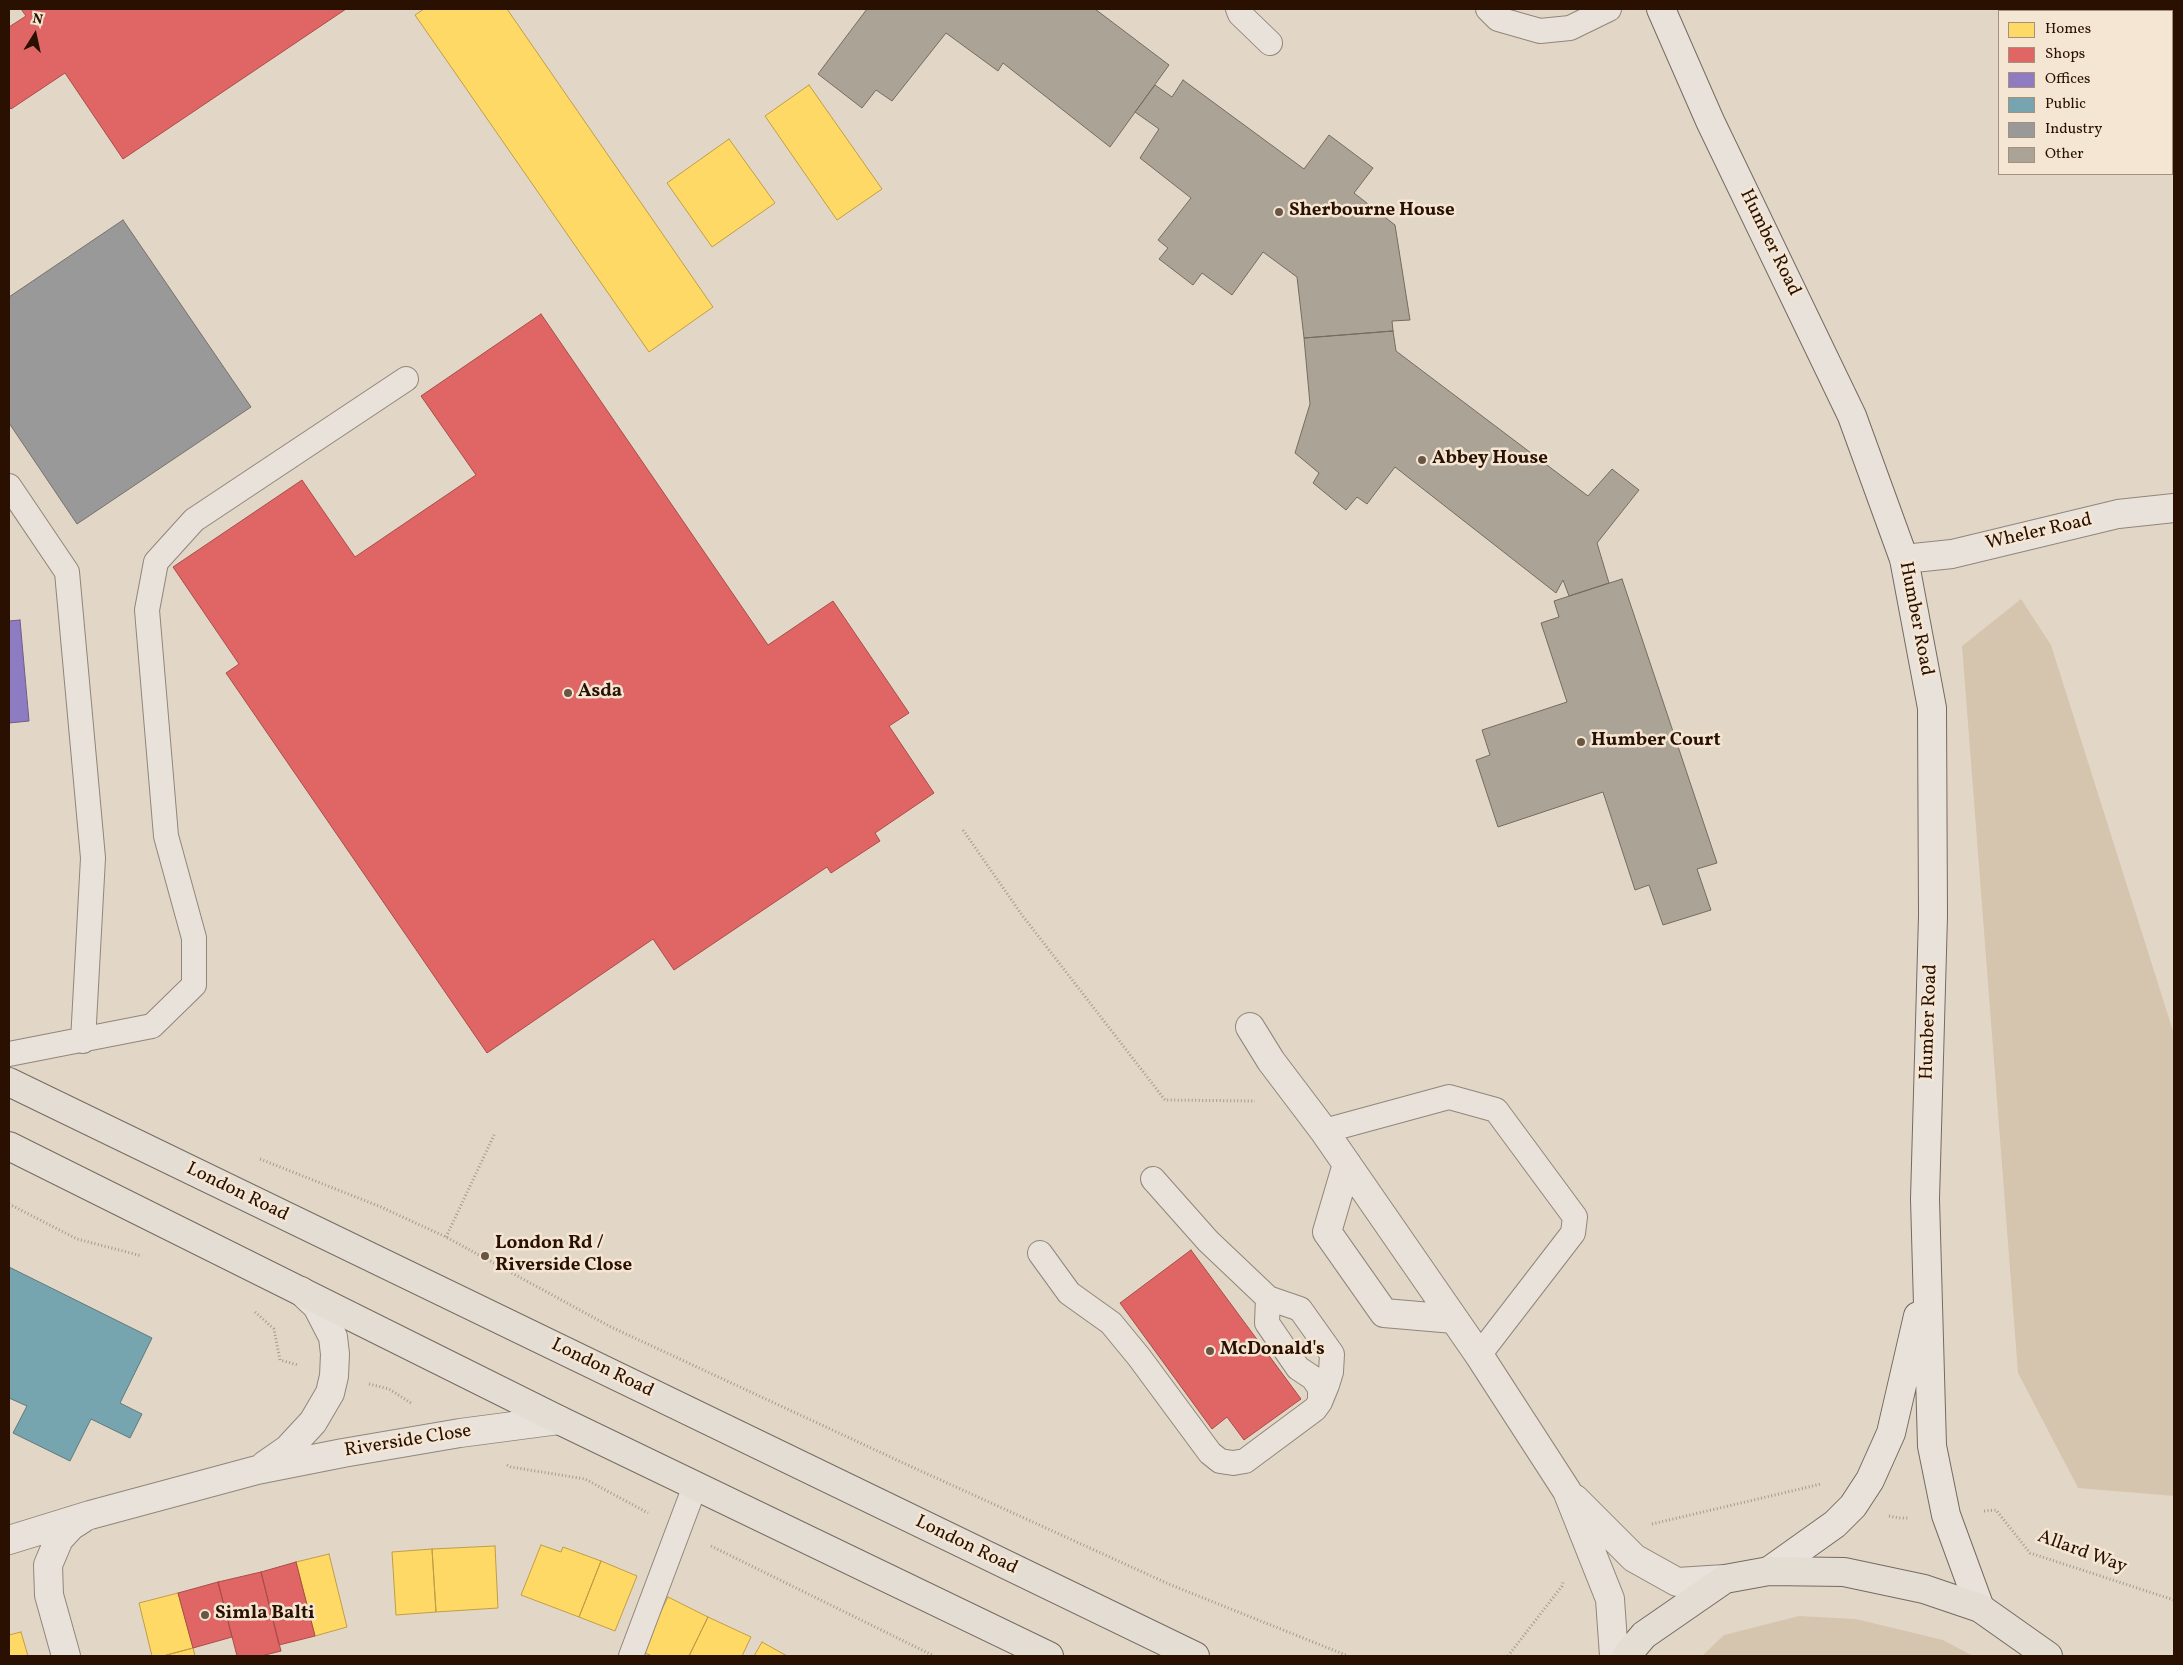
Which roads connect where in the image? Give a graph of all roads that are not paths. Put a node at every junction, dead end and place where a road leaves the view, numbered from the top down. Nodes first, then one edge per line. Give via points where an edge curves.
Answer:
1 (1238, 9) edge
2 (1488, 9) edge
3 (1609, 9) edge
4 (1661, 9) edge
5 (1270, 43) dead end
6 (406, 379) dead end
7 (9, 486) edge
8 (2174, 508) edge
9 (1904, 559) junction
10 (1250, 1027) dead end
11 (83, 1041) junction
12 (9, 1054) edge
13 (9, 1082) edge
14 (1324, 1131) junction
15 (9, 1146) edge
16 (1347, 1164) junction
17 (1152, 1179) dead end
18 (1040, 1253) dead end
19 (1926, 1280) junction
20 (298, 1289) junction
21 (1268, 1298) junction
22 (1454, 1319) junction
23 (1479, 1355) junction
24 (1320, 1402) junction
25 (559, 1420) junction
26 (257, 1470) junction
27 (695, 1486) junction
28 (1567, 1491) junction
29 (90, 1515) junction
30 (9, 1540) edge
31 (1769, 1571) junction
32 (1725, 1579) junction
33 (1980, 1608) junction
34 (66, 1656) edge
35 (631, 1656) edge
36 (1049, 1656) edge
37 (1195, 1656) edge
38 (1614, 1656) edge
39 (1626, 1656) edge
40 (2048, 1656) edge

1 - 5 lane
2 - 3 lane via 1498,19 1540,31 1570,28
4 - 9 street, Humber Road via 1710,121 1852,416
6 - 11 lane via 194,520 156,562 147,610 165,826 194,938 194,985 152,1026
7 - 11 lane via 67,572 93,858
8 - 9 street, Wheler Road via 2118,514 1952,554
9 - 19 street, Humber Road via 1932,708 1933,916 1925,1199
10 - 14 street via 1271,1062
11 - 12 lane
13 - 37 main road, London Road
14 - 16 street
14 - 23 lane via 1449,1097 1496,1110 1575,1217 1573,1233
15 - 20 main road
16 - 22 street
16 - 22 street via 1327,1232 1384,1313
17 - 21 lane via 1208,1241
18 - 24 lane via 1069,1293 1111,1323 1210,1453 1220,1461 1233,1464 1245,1461
19 - 31 street, Humber Road via 1891,1433 1870,1480 1853,1506 1834,1524
19 - 33 street, Humber Road via 1932,1446 1946,1514
20 - 25 main road
20 - 26 street, Riverside Close via 317,1306 327,1322 333,1337 334,1376 330,1393 313,1422 288,1450
21 - 24 lane via 1267,1323 1298,1368 1313,1378 1320,1388
21 - 24 lane via 1300,1309 1332,1354 1331,1372
22 - 23 street
23 - 28 street
25 - 26 street, Riverside Close via 460,1433
25 - 27 main road
26 - 29 street, Riverside Close
27 - 35 lane
27 - 36 main road
28 - 32 street via 1634,1558 1677,1582
28 - 38 street via 1610,1599
29 - 30 street, Riverside Close
29 - 34 street via 59,1539 48,1565 49,1595
31 - 32 main road
31 - 33 main road via 1844,1572 1924,1589
32 - 39 main road via 1644,1636
33 - 40 main road

